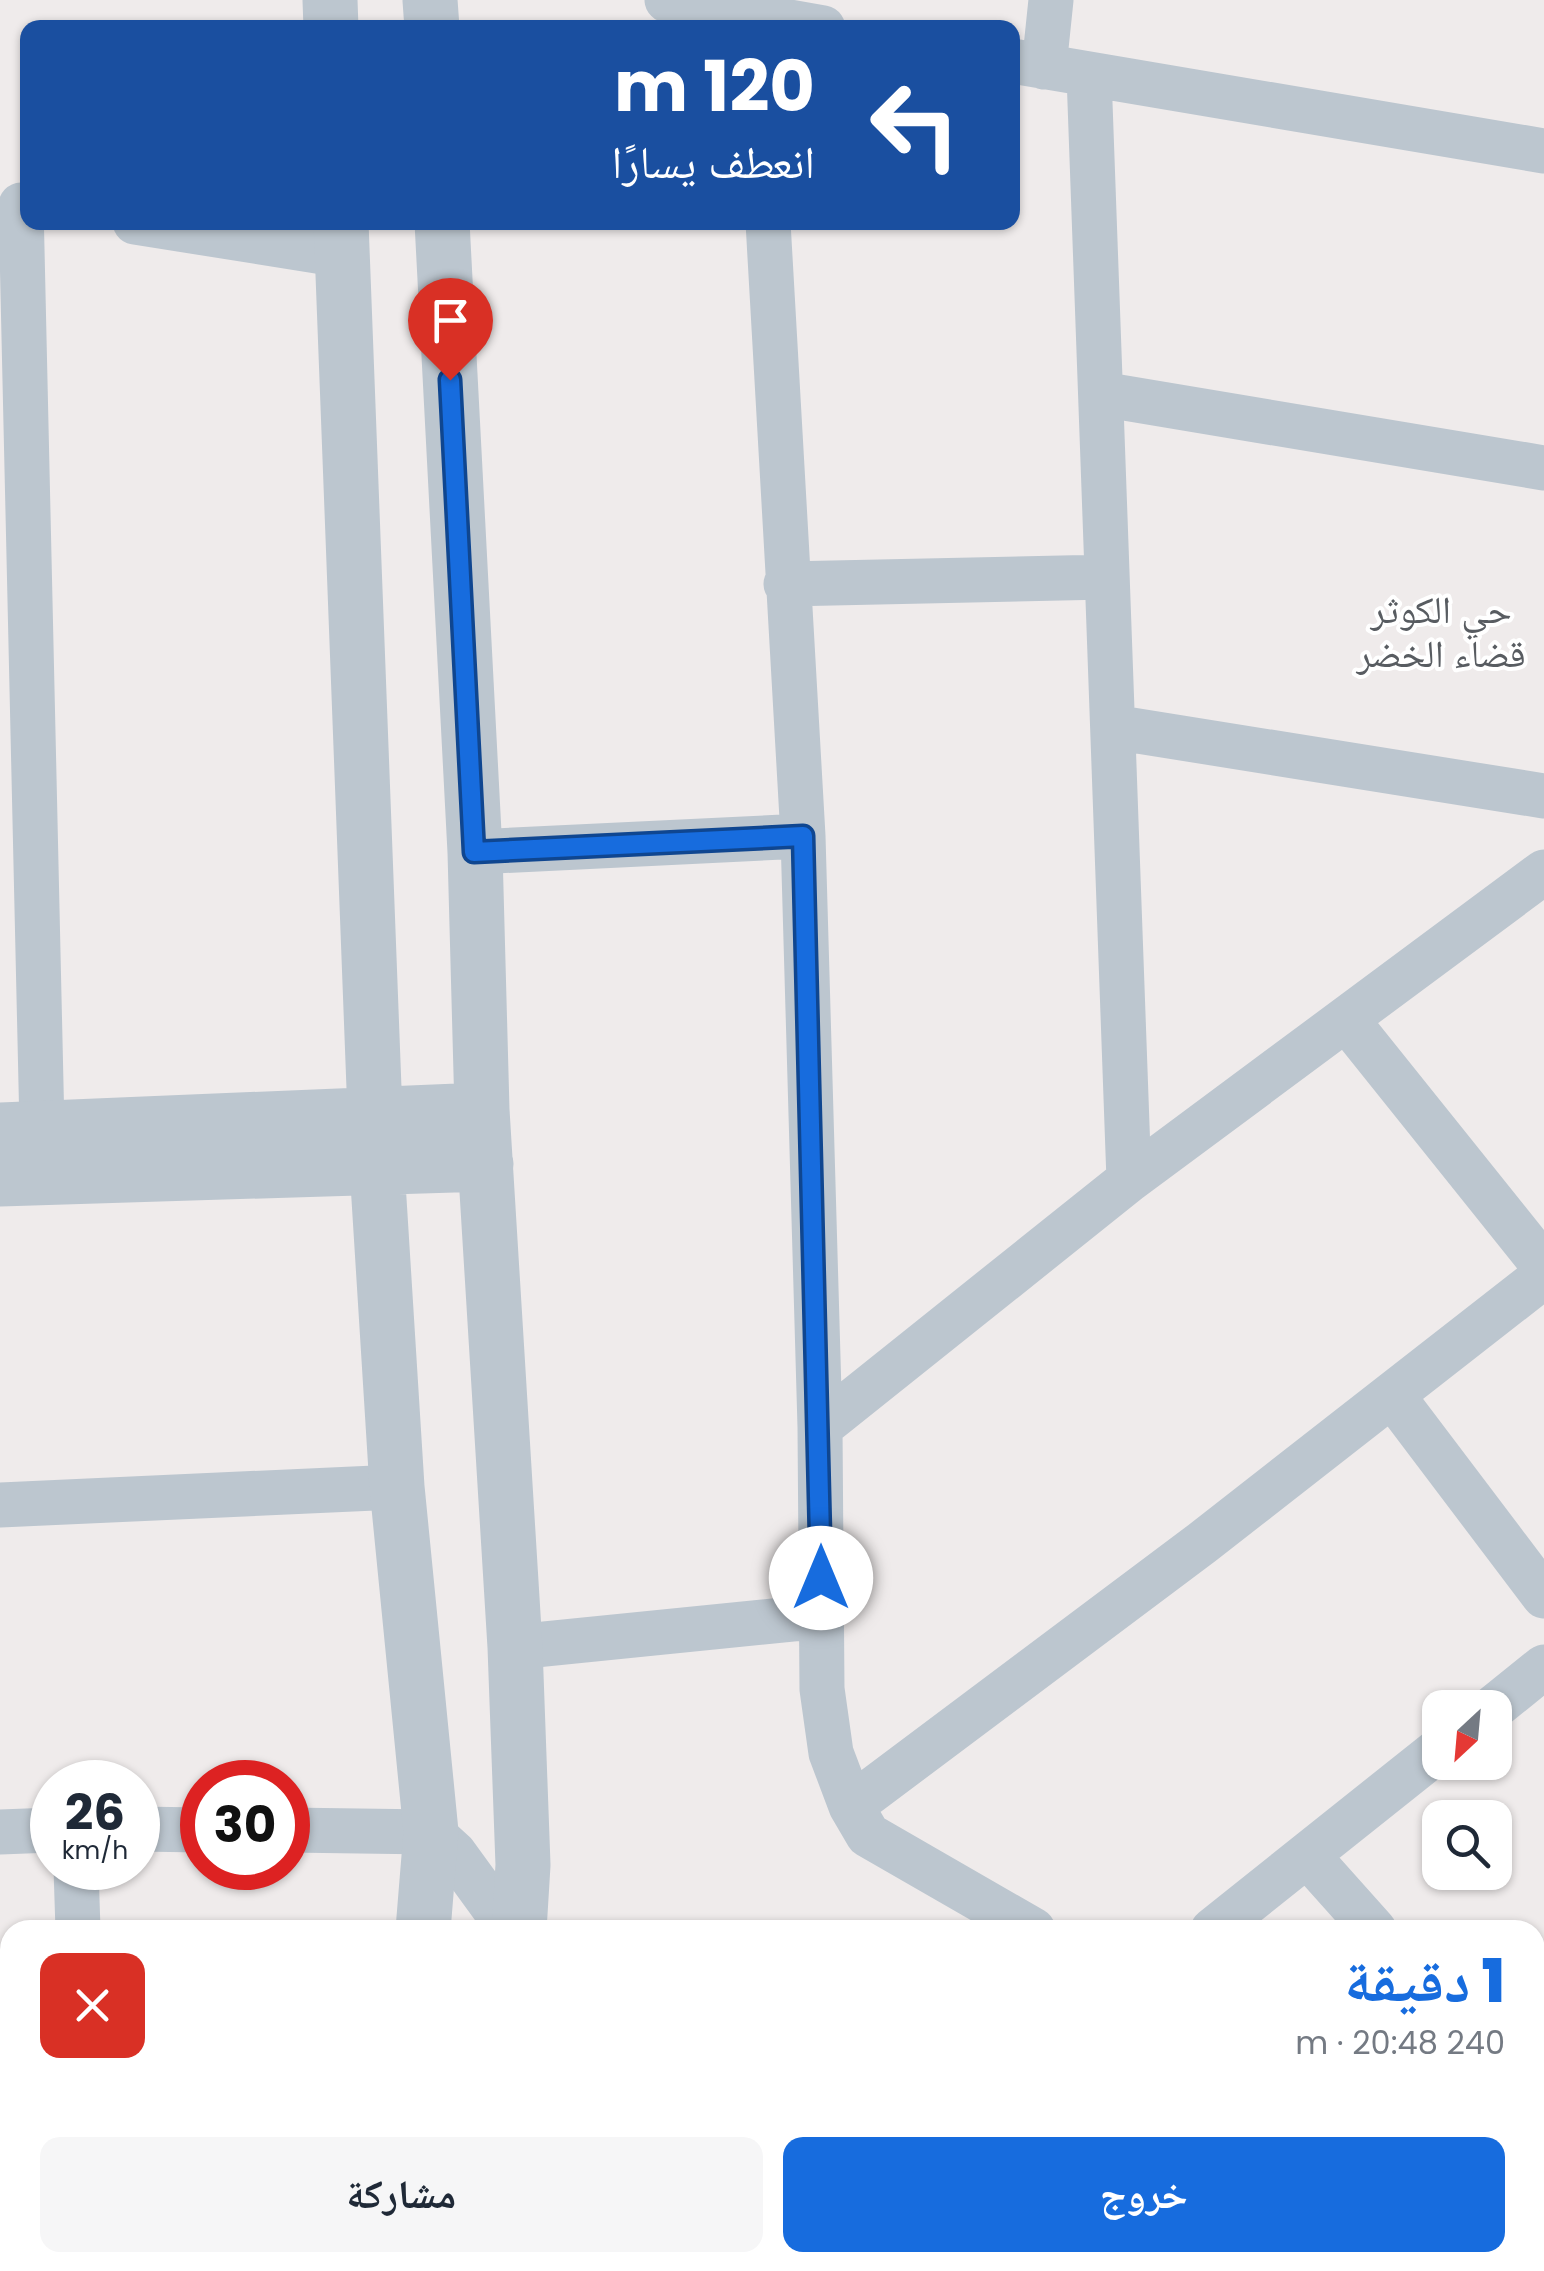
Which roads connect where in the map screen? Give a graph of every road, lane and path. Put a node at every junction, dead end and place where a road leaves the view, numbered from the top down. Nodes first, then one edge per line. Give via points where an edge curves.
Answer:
1 (666, 0) edge
2 (1052, 0) edge
3 (749, 20) edge
4 (1028, 64) edge
5 (1090, 75) junction
6 (1544, 151) edge
7 (16, 204) edge
8 (232, 230) edge
9 (442, 230) edge
10 (768, 230) edge
11 (342, 239) edge
12 (1101, 394) junction
13 (1544, 468) edge
14 (1108, 577) junction
15 (786, 584) junction
16 (16, 724) edge
17 (1113, 727) junction
18 (1544, 796) edge
19 (803, 836) junction
20 (475, 852) junction
21 (1544, 872) edge
22 (1346, 1018) junction
23 (482, 1110) junction
24 (374, 1114) junction
25 (21, 1129) edge
26 (486, 1164) junction
27 (377, 1167) junction
28 (0, 1179) edge
29 (1129, 1180) junction
30 (1544, 1266) edge
31 (1544, 1276) edge
32 (1392, 1396) junction
33 (820, 1427) junction
34 (397, 1488) junction
35 (0, 1505) edge
36 (1544, 1596) edge
37 (822, 1616) junction
38 (515, 1647) junction
39 (1544, 1667) edge
40 (1512, 1693) edge
41 (1422, 1764) edge
42 (851, 1806) junction
43 (310, 1830) edge
44 (30, 1831) edge
45 (0, 1832) edge
46 (431, 1832) junction
47 (1307, 1855) junction
48 (77, 1890) edge
49 (78, 1920) edge
50 (425, 1920) edge
51 (503, 1920) edge
52 (519, 1920) edge
53 (1015, 1920) edge
54 (1225, 1920) edge
55 (1365, 1920) edge

1 - 3 street
2 - 4 street
4 - 5 street
5 - 6 street
5 - 12 street
7 - 16 street
8 - 11 street
9 - 20 street
10 - 15 street
11 - 24 street
12 - 13 street
12 - 14 street
14 - 15 street
14 - 17 street
15 - 19 street
16 - 25 street
17 - 18 street
17 - 29 street
19 - 20 street
19 - 33 street
20 - 23 street
21 - 22 street
22 - 29 street
22 - 30 street
23 - 24 street
23 - 26 street
24 - 25 street
24 - 27 street
26 - 27 street
26 - 38 street
27 - 28 street
27 - 34 street
29 - 33 street
31 - 32 street
32 - 36 street
32 - 42 street
33 - 37 street
34 - 35 street
34 - 46 street
37 - 38 street
37 - 42 street via 831,1752
38 - 52 street
39 - 40 street
41 - 47 street
42 - 53 street via 868,1835
43 - 46 street
44 - 45 street
46 - 50 street
46 - 51 street
47 - 54 street
47 - 55 street
48 - 49 street

